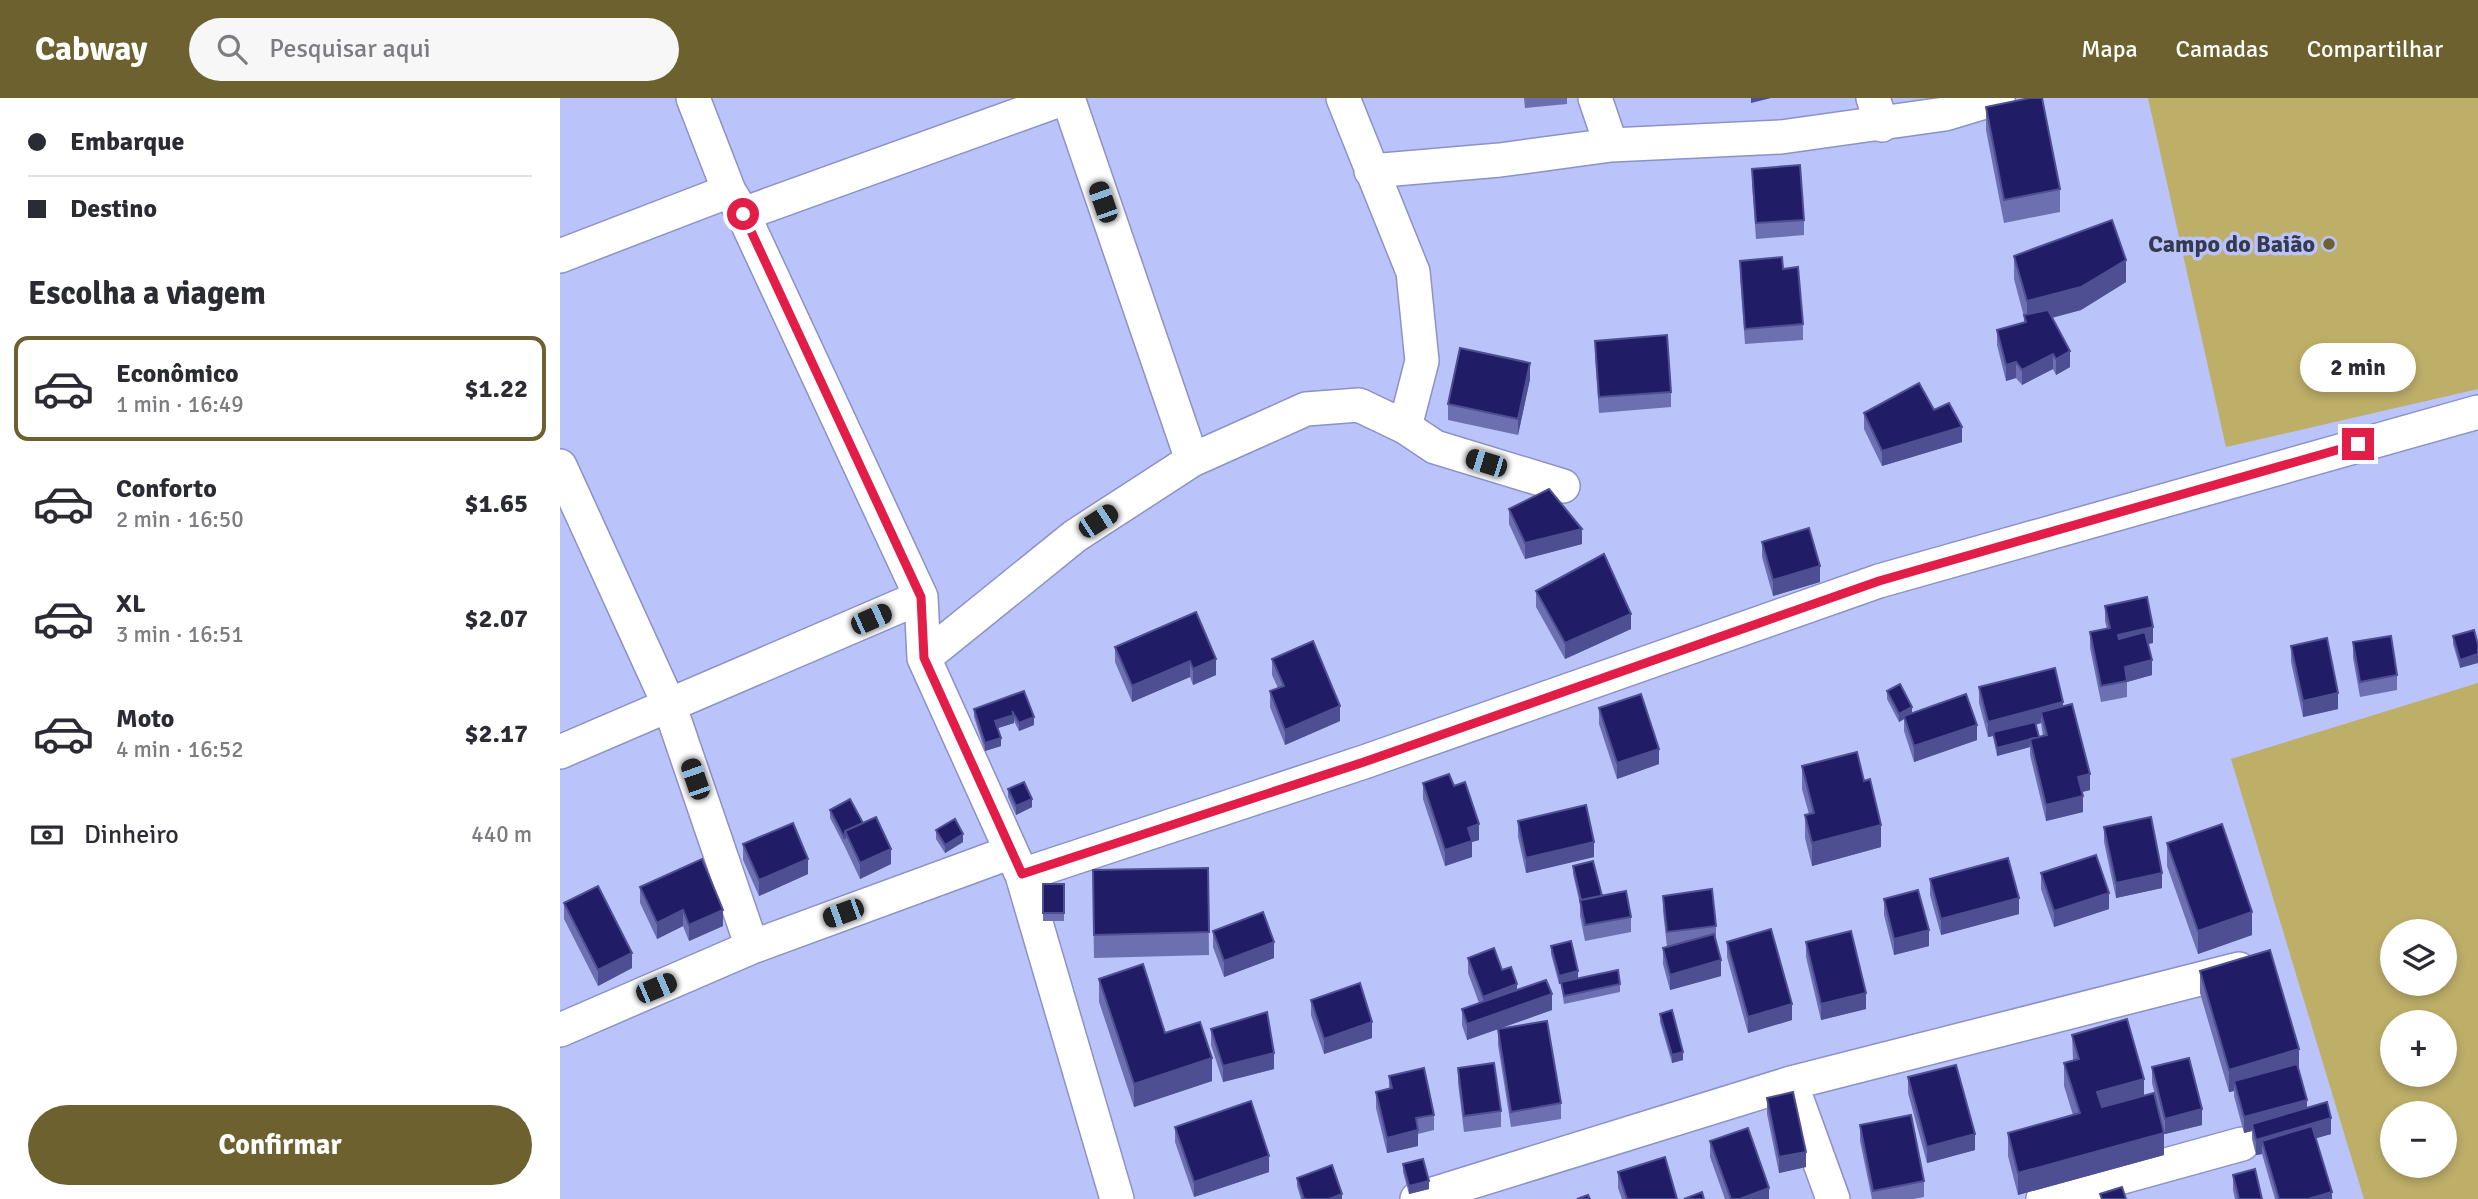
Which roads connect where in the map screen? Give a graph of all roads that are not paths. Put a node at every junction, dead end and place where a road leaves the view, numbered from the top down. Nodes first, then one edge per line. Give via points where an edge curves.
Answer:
1 (692, 98) edge
2 (1066, 98) edge
3 (1343, 98) edge
4 (1595, 98) edge
5 (1998, 98) edge
6 (1878, 111) edge
7 (1611, 145) junction
8 (1371, 171) junction
9 (736, 202) junction
10 (560, 256) edge
11 (2478, 412) edge
12 (1405, 427) junction
13 (1192, 460) junction
14 (560, 466) edge
15 (1563, 486) dead end
16 (921, 597) junction
17 (924, 658) junction
18 (670, 707) junction
19 (560, 752) edge
20 (1016, 863) junction
21 (752, 947) junction
22 (2239, 969) edge
23 (560, 1030) edge
24 (1791, 1083) junction
25 (2242, 1144) dead end
26 (1117, 1199) edge
27 (1417, 1199) edge
28 (1833, 1199) edge
29 (2043, 1199) edge

1 - 9 street
2 - 9 street
2 - 13 street
3 - 8 street
4 - 7 street
5 - 6 street via 1945,114
6 - 7 street via 1781,137
7 - 8 street
8 - 12 street via 1413,272 1422,361
9 - 10 street
9 - 16 street
11 - 20 street via 1879,581 1377,757
12 - 13 street via 1359,405 1306,409
12 - 15 street via 1435,447
13 - 17 street via 1075,536
14 - 18 street
16 - 17 street
16 - 18 street
17 - 20 street
18 - 19 street
18 - 21 street
20 - 21 street
20 - 26 street
21 - 23 street
22 - 24 street
24 - 27 street
24 - 28 street
25 - 29 street

